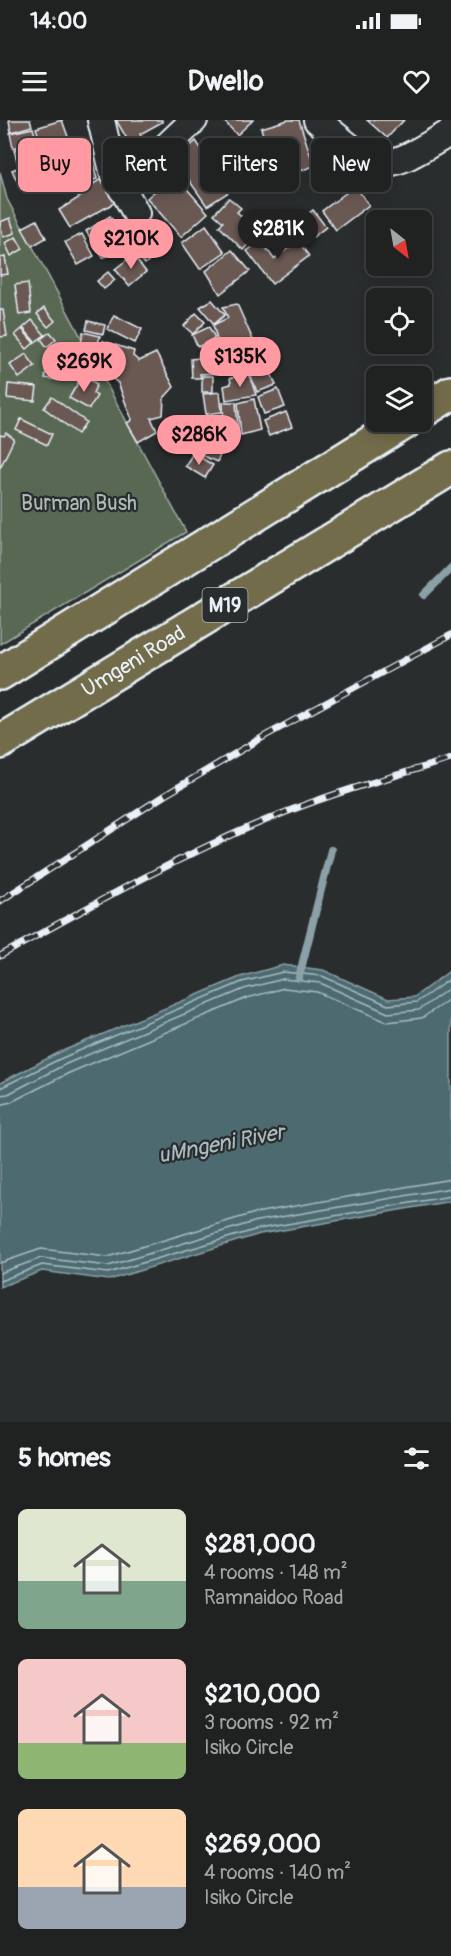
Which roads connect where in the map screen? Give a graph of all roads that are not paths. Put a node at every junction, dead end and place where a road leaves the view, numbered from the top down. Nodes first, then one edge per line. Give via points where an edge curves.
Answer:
1 (101, 120) edge
2 (194, 120) edge
3 (317, 120) edge
4 (451, 132) edge
5 (104, 138) edge
6 (175, 138) edge
7 (124, 192) edge
8 (136, 213) dead end
9 (451, 393) edge
10 (432, 405) edge
11 (389, 432) edge
12 (451, 468) edge
13 (0, 674) edge
14 (0, 742) edge

1 - 5 street
2 - 6 street
3 - 4 street via 357,153 384,164 407,158
7 - 8 street
9 - 10 highway
11 - 13 highway
12 - 14 highway, Umgeni Road / M19

